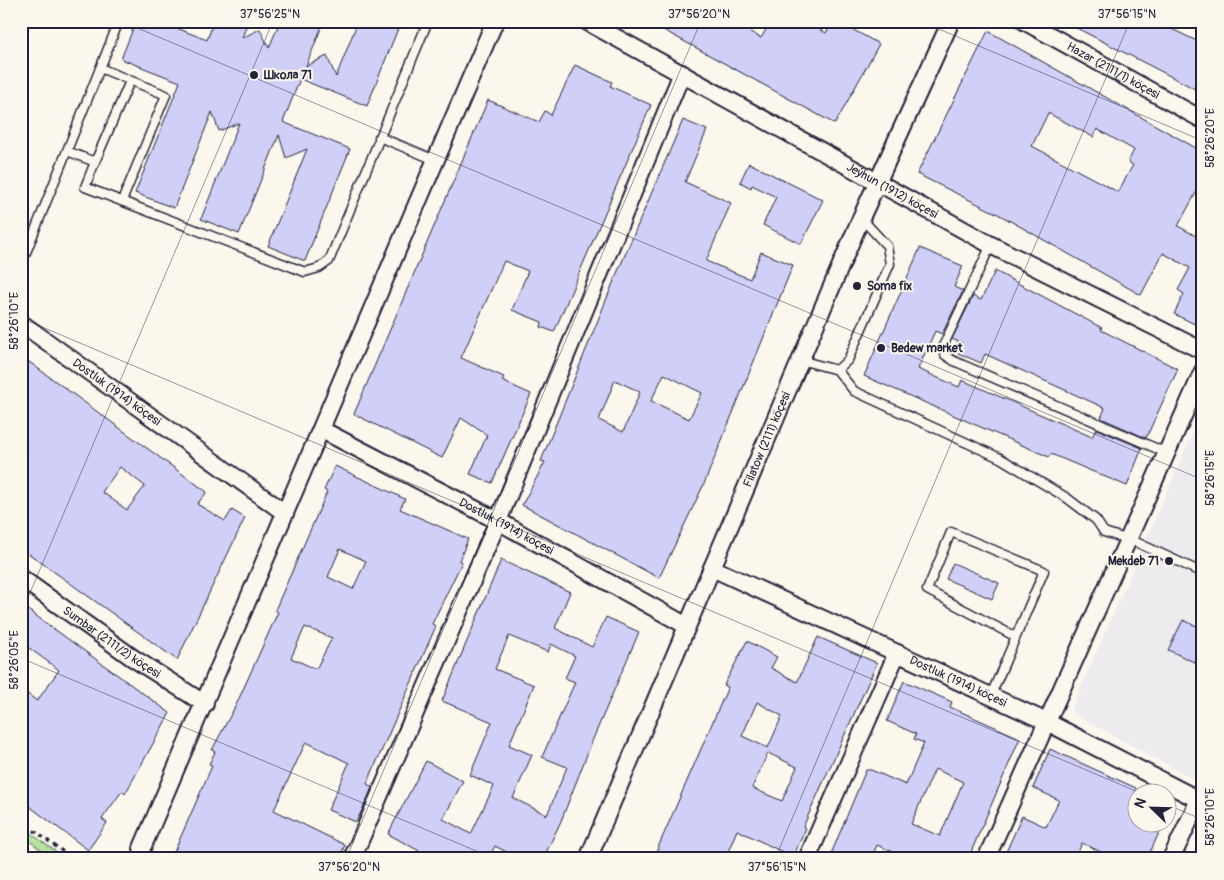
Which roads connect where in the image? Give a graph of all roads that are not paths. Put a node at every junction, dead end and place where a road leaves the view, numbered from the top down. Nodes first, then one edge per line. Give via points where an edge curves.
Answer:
1 (119, 21) edge
2 (428, 21) edge
3 (495, 21) edge
4 (586, 21) edge
5 (951, 21) edge
6 (1024, 21) edge
7 (100, 68) junction
8 (682, 73) junction
9 (130, 80) junction
10 (1203, 120) edge
11 (379, 137) junction
12 (67, 151) junction
13 (435, 160) junction
14 (96, 162) junction
15 (878, 183) junction
16 (122, 201) junction
17 (861, 218) junction
18 (992, 245) junction
19 (21, 265) edge
20 (21, 323) edge
21 (1203, 351) edge
22 (800, 360) junction
23 (837, 370) junction
24 (1203, 371) edge
25 (322, 430) junction
26 (1167, 453) junction
27 (285, 512) junction
28 (498, 521) junction
29 (1126, 541) junction
30 (712, 568) junction
31 (1203, 573) edge
32 (21, 578) edge
33 (687, 626) junction
34 (1016, 637) junction
35 (897, 653) junction
36 (991, 695) junction
37 (205, 704) junction
38 (1047, 722) junction
39 (1201, 798) edge
40 (142, 848) dead end
41 (352, 859) edge
42 (588, 859) edge
43 (807, 859) edge
44 (986, 859) edge
45 (1171, 859) edge

1 - 7 lane
2 - 11 lane
3 - 13 street
4 - 8 street, Jeýhun (1912) köçesi
5 - 15 street, Filatow (2111) köçesi
6 - 10 street, Hazar (2111/1) köçesi
7 - 9 lane
7 - 12 lane
8 - 15 street, Jeýhun (1912) köçesi
8 - 28 street
9 - 14 lane
9 - 16 lane via 166,95
11 - 13 lane
11 - 16 lane via 329,261 305,272
12 - 14 lane
12 - 19 lane
13 - 25 street
14 - 16 lane via 85,187
15 - 17 street, Filatow (2111) köçesi
15 - 18 street, Jeýhun (1912) köçesi
17 - 22 street, Filatow (2111) köçesi
17 - 23 lane via 887,246 890,264 848,360
18 - 21 street, Jeýhun (1912) köçesi
18 - 26 lane via 944,344 945,355
20 - 27 street, Dostluk (1914) köçesi
22 - 23 lane
22 - 30 street, Filatow (2111) köçesi
23 - 29 lane via 854,391 1000,458 1067,498 1096,520 1104,532
24 - 26 street
25 - 27 street
25 - 28 street, Dostluk (1914) köçesi
26 - 29 street
27 - 37 street
28 - 33 street, Dostluk (1914) köçesi
28 - 41 street
29 - 31 lane via 1138,543
29 - 38 street
30 - 33 street, Filatow (2111) köçesi
30 - 35 street, Dostluk (1914) köçesi
32 - 37 street, Sumbar (2111/2) köçesi via 133,658
33 - 42 street, Filatow (2111) köçesi
34 - 34 lane via 1044,571 951,532 927,590
34 - 36 lane
35 - 36 street, Dostluk (1914) köçesi
35 - 43 street
36 - 38 street, Dostluk (1914) köçesi
37 - 40 street
38 - 39 street, Dostluk (1914) köçesi
38 - 44 street
39 - 45 street

